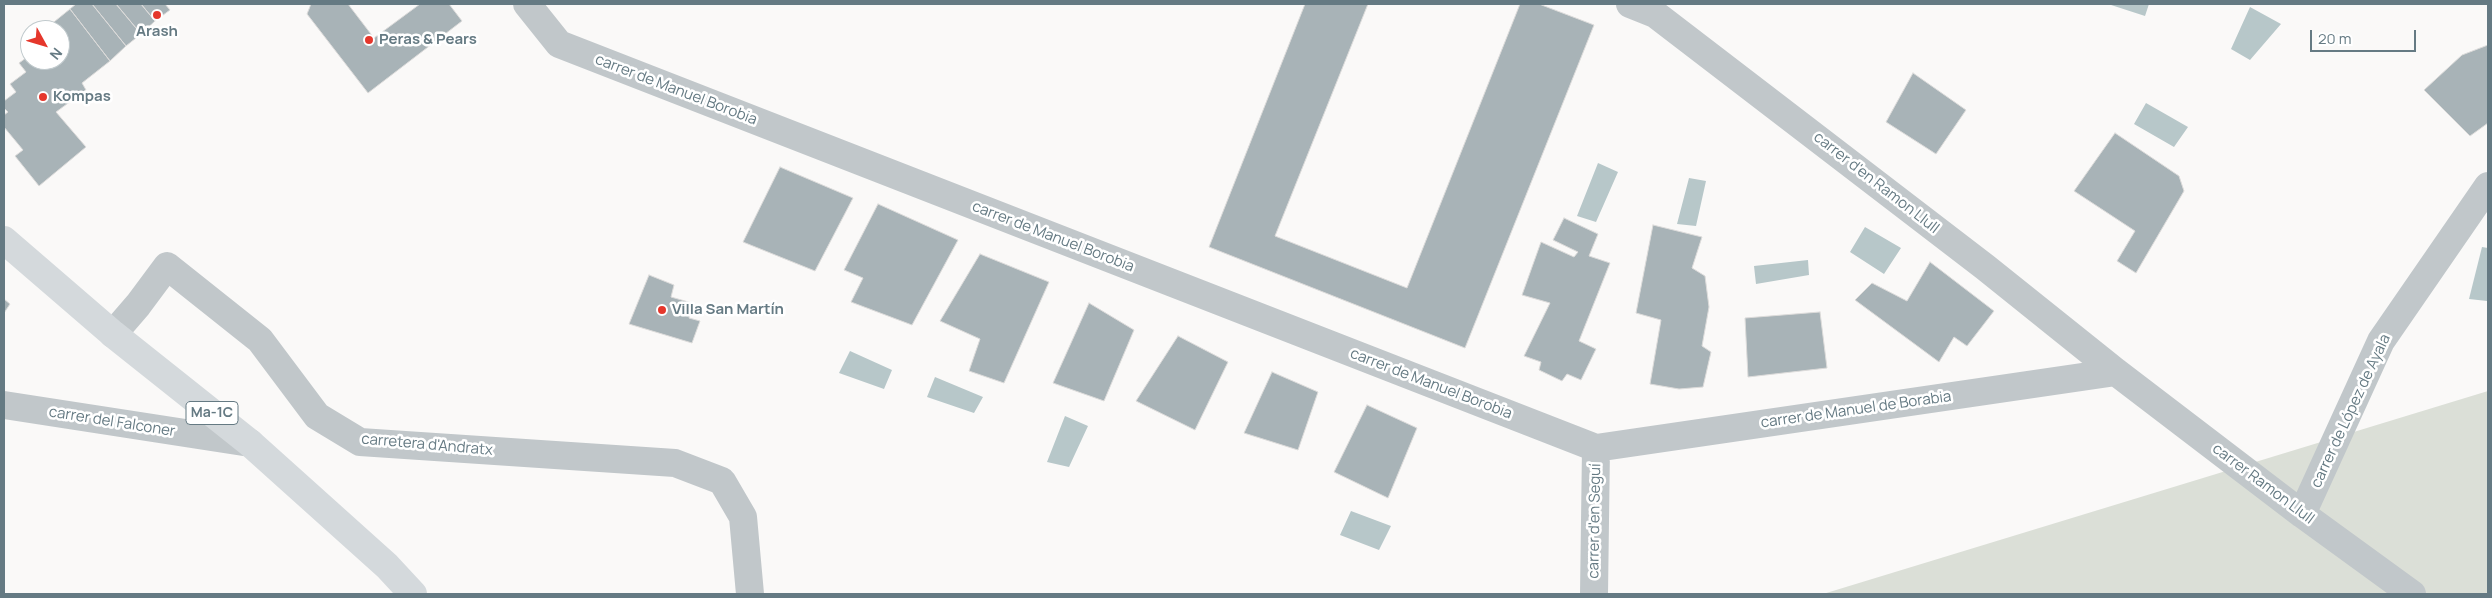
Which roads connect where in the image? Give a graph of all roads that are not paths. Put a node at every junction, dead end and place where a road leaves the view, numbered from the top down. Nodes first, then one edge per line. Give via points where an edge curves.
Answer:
1 (526, 4) edge
2 (1630, 4) edge
3 (2488, 186) edge
4 (4, 240) edge
5 (113, 334) junction
6 (2116, 372) junction
7 (4, 405) edge
8 (250, 443) junction
9 (1596, 448) junction
10 (2302, 514) junction
11 (413, 594) edge
12 (750, 594) edge
13 (1594, 594) edge
14 (2412, 594) edge

1 - 9 street, carrer de Manuel Borobia via 559,44
2 - 6 street, carrer d'en Ramon Llull via 1655,14 1985,267
3 - 10 street, carrer de López de Ayala via 2381,341
4 - 5 main road, Ma-1C
5 - 8 main road, Ma-1C
5 - 12 street, carretera d'Andratx via 167,266 260,340 316,416 360,442 675,462 722,481 743,517
6 - 9 street, carrer de Manuel de Borabia
6 - 10 street, carrer Ramon Llull
7 - 8 street, carrer del Falconer
8 - 11 main road, Ma-1C via 387,566
9 - 13 street, carrer d'en Seguí
10 - 14 street, carrer Ramon Llull

